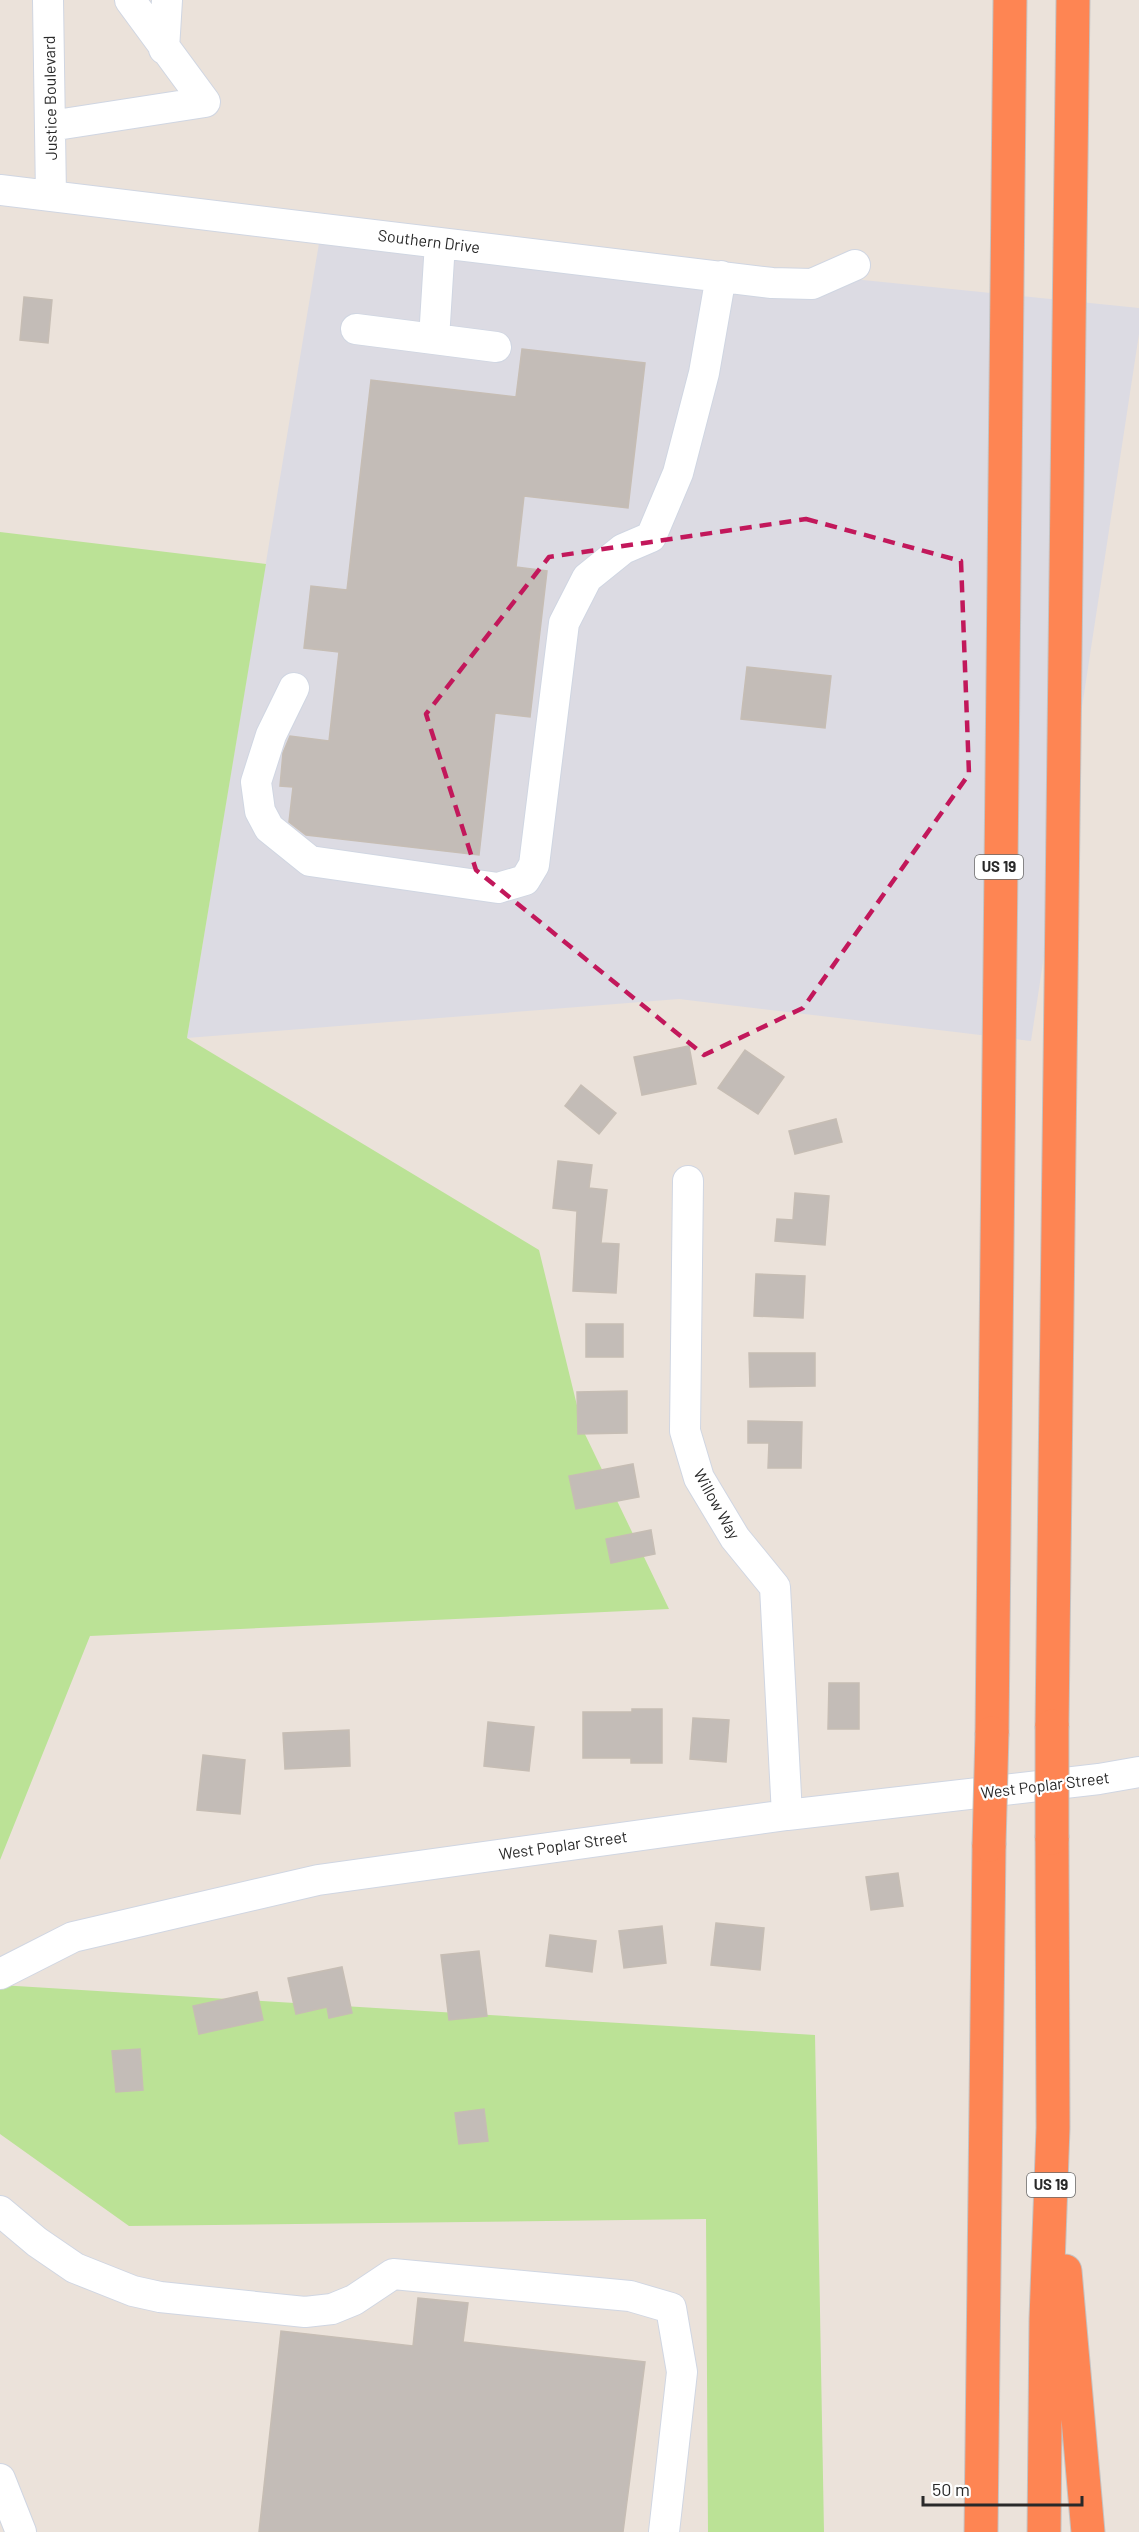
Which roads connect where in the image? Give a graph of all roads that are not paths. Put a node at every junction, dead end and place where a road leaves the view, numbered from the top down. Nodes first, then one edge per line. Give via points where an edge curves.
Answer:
1 (48, 0) edge
2 (130, 0) edge
3 (167, 0) edge
4 (1010, 0) edge
5 (1073, 0) edge
6 (164, 49) junction
7 (50, 126) junction
8 (0, 190) edge
9 (51, 196) junction
10 (440, 243) junction
11 (855, 265) dead end
12 (721, 276) junction
13 (356, 329) dead end
14 (434, 339) junction
15 (496, 346) dead end
16 (294, 688) dead end
17 (688, 1181) dead end
18 (1139, 1772) edge
19 (787, 1815) junction
20 (0, 1974) edge
21 (1053, 2128) junction
22 (0, 2211) edge
23 (0, 2479) edge
24 (981, 2490) junction
25 (21, 2532) edge
26 (664, 2532) edge
27 (974, 2532) edge
28 (981, 2532) edge
29 (1044, 2532) edge
30 (1088, 2532) edge

1 - 7 street, Justice Boulevard
2 - 6 street
3 - 6 street
4 - 24 highway, US 19, bridge
5 - 21 highway, US 19, bridge via 1052,1726
6 - 7 street via 205,102
7 - 9 street, Justice Boulevard
8 - 9 street, Southern Drive
9 - 10 street, Southern Drive
10 - 12 street, Southern Drive
10 - 14 street
11 - 12 street, Southern Drive via 812,284
12 - 16 street via 704,373 678,473 651,537 623,549 587,578 564,623 534,866 525,880 498,888 310,861 269,828 260,811 256,782 271,735
13 - 14 street
14 - 15 street
17 - 19 street, Willow Way via 685,1431 699,1478 735,1538 775,1587
18 - 19 street, West Poplar Street
19 - 20 street, West Poplar Street via 318,1880 73,1937
21 - 29 highway, US 19
21 - 30 highway
22 - 26 street via 75,2268 133,2291 160,2297 305,2312 332,2309 354,2300 393,2274 630,2296 671,2308 682,2372
23 - 25 street
24 - 27 highway
24 - 28 highway, US 19

